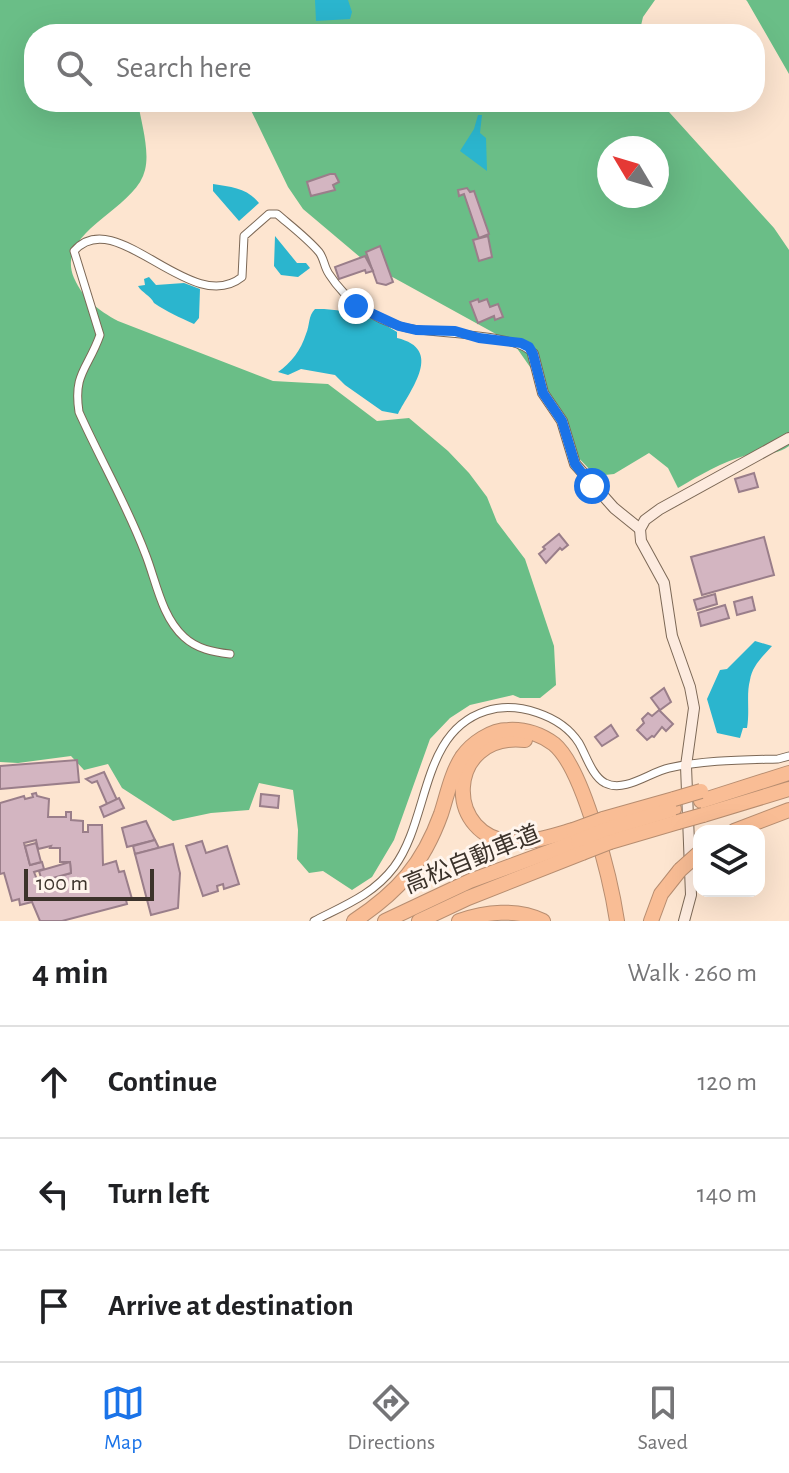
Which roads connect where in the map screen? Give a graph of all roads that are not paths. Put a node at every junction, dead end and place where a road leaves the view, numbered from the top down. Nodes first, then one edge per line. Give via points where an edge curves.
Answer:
1 (533, 354) joint
2 (789, 438) edge
3 (640, 529) junction
4 (230, 654) dead end
5 (789, 756) edge
6 (686, 766) junction
7 (789, 773) edge
8 (789, 789) edge
9 (701, 802) junction
10 (675, 810) junction
11 (789, 810) edge
12 (750, 825) edge
13 (606, 830) junction
14 (577, 841) junction
15 (693, 858) edge
16 (314, 921) edge
17 (354, 921) edge
18 (385, 921) edge
19 (419, 921) edge
20 (459, 921) edge
21 (543, 921) edge
22 (609, 921) edge
23 (617, 921) edge
24 (651, 921) edge
25 (684, 921) edge

1 - 3 street via 543,393 562,421 575,464
1 - 4 street via 521,343 416,330 364,311 346,297 321,254 277,214 269,214 244,236 242,277 225,286 180,277 107,240 80,244 74,251 76,264 100,335 75,391 79,412 145,552 171,621 196,646
2 - 3 street via 660,509
3 - 6 street via 664,583 672,636 690,687 694,708
5 - 6 street
6 - 16 street via 632,783 605,783 576,738 561,725 528,710 487,710 447,738 408,847 392,870 373,890
6 - 25 street via 691,895
7 - 9 highway
8 - 9 highway
9 - 10 highway, bridge
9 - 10 highway, bridge
10 - 13 highway
10 - 13 highway
11 - 12 highway
13 - 14 highway, bridge
13 - 14 highway, bridge
14 - 18 highway, 高松自動車道 via 470,881
14 - 19 highway, 高松自動車道
14 - 22 highway via 498,840 482,831 463,803 466,769 477,753 494,742 530,741 560,766 598,867
15 - 24 highway, bridge via 661,894
17 - 23 highway via 396,890 413,870 428,847 462,757 499,730 537,734 565,757 602,853
20 - 21 highway via 497,912

